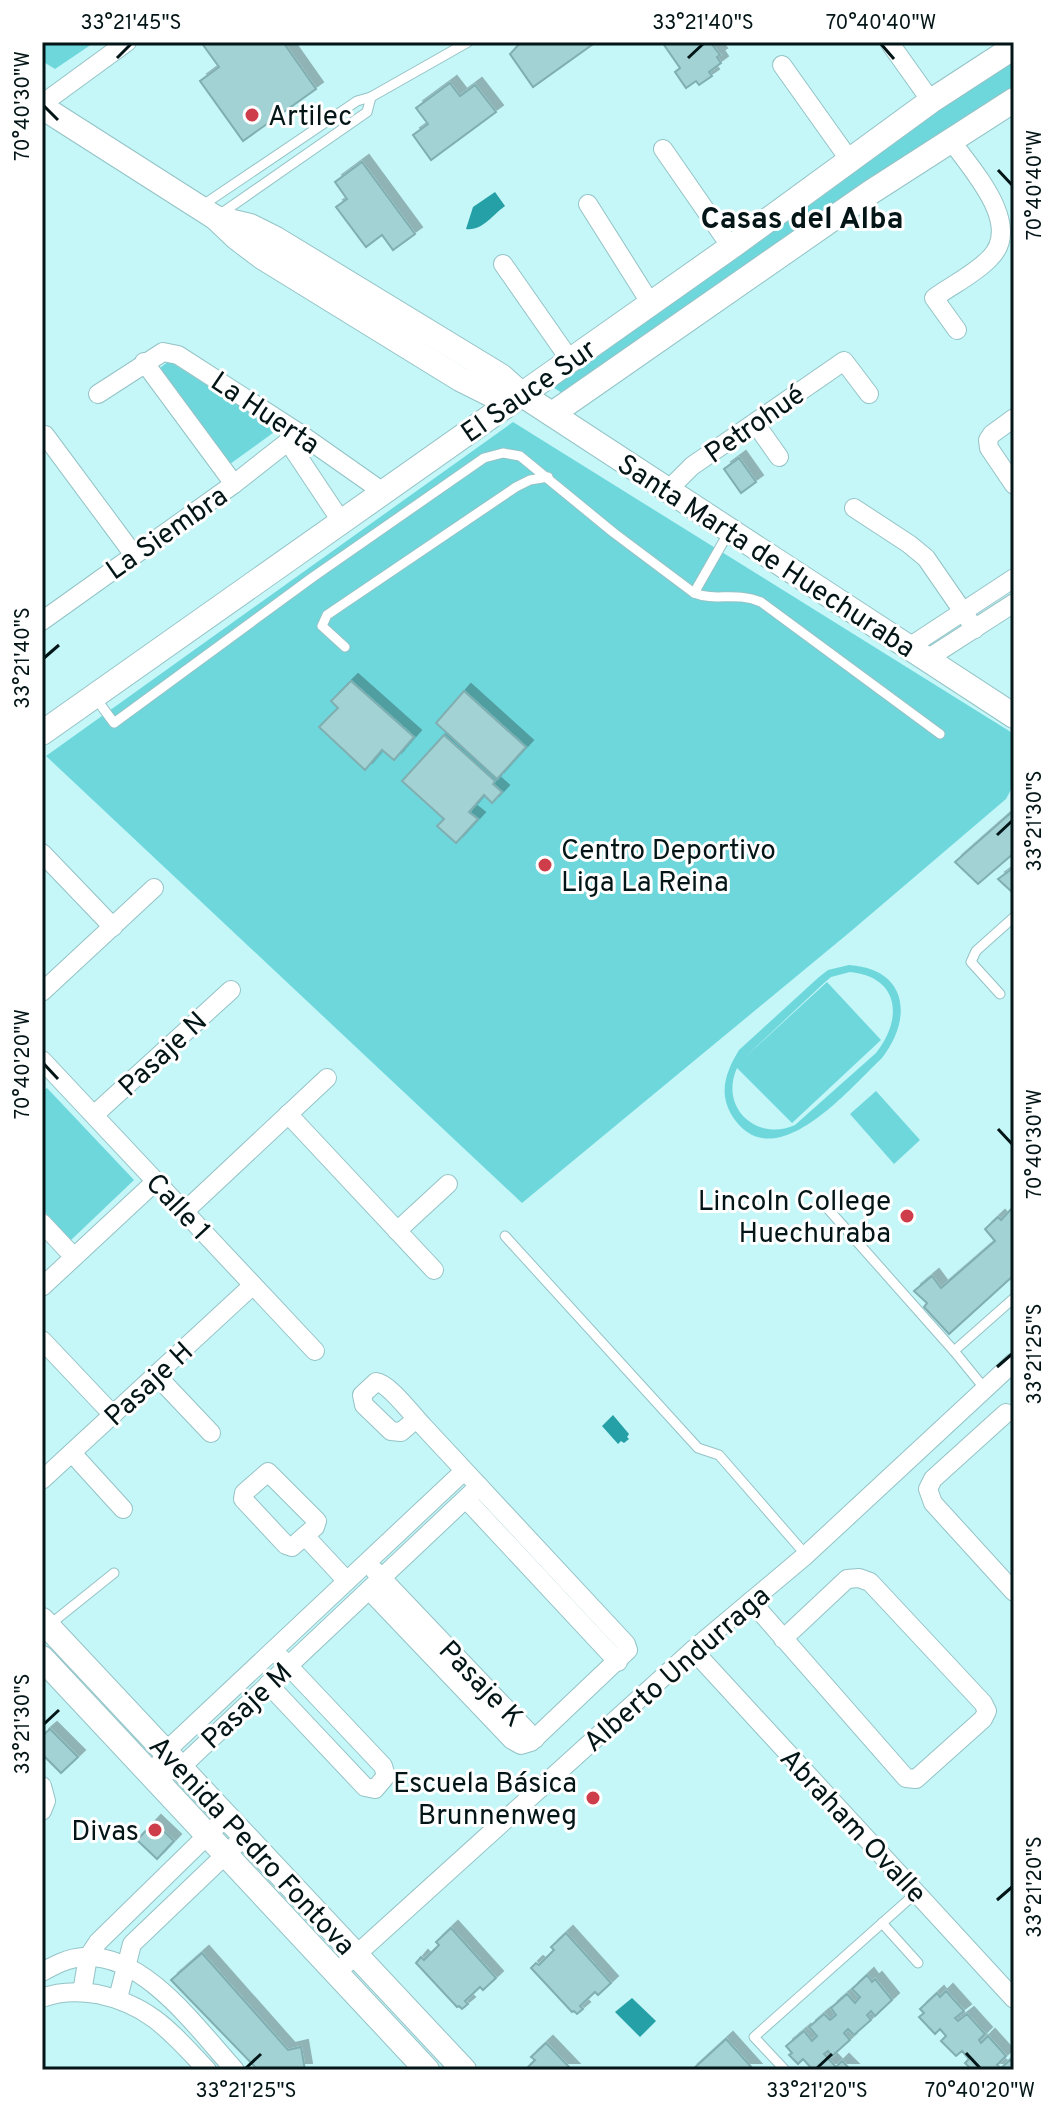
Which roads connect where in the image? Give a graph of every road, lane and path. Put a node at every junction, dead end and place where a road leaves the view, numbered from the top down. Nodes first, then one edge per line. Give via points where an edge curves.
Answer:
1 (127, 42) edge
2 (468, 42) edge
3 (889, 42) edge
4 (1013, 45) edge
5 (782, 65) dead end
6 (371, 97) junction
7 (1014, 100) edge
8 (931, 101) junction
9 (42, 105) edge
10 (950, 139) junction
11 (663, 149) dead end
12 (851, 162) junction
13 (871, 192) junction
14 (588, 204) dead end
15 (208, 212) junction
16 (1008, 238) edge
17 (731, 247) junction
18 (503, 264) dead end
19 (651, 304) junction
20 (957, 330) dead end
21 (570, 360) junction
22 (144, 362) junction
23 (98, 394) dead end
24 (521, 394) junction
25 (869, 394) dead end
26 (552, 414) junction
27 (1014, 418) edge
28 (755, 423) junction
29 (45, 435) dead end
30 (294, 438) junction
31 (779, 457) dead end
32 (548, 477) junction
33 (234, 484) junction
34 (1014, 485) edge
35 (668, 490) junction
36 (383, 492) junction
37 (854, 508) dead end
38 (341, 521) junction
39 (730, 530) junction
40 (134, 555) junction
41 (1014, 578) edge
42 (694, 593) junction
43 (1014, 603) edge
44 (964, 612) junction
45 (42, 621) edge
46 (975, 629) junction
47 (345, 647) dead end
48 (918, 653) junction
49 (94, 696) junction
50 (1014, 716) edge
51 (42, 733) edge
52 (940, 734) dead end
53 (42, 853) edge
54 (154, 888) dead end
55 (1014, 917) edge
56 (113, 927) junction
57 (231, 990) dead end
58 (42, 992) edge
59 (1000, 994) dead end
60 (42, 1060) edge
61 (327, 1078) dead end
62 (288, 1114) junction
63 (94, 1115) junction
64 (156, 1181) junction
65 (448, 1184) dead end
66 (821, 1201) dead end
67 (184, 1212) junction
68 (42, 1223) edge
69 (397, 1231) junction
70 (505, 1236) dead end
71 (74, 1257) junction
72 (434, 1270) dead end
73 (253, 1285) junction
74 (42, 1287) edge
75 (1014, 1298) edge
76 (42, 1340) edge
77 (315, 1351) dead end
78 (954, 1351) junction
79 (1014, 1362) edge
80 (156, 1375) junction
81 (985, 1389) junction
82 (113, 1415) junction
83 (1010, 1418) edge
84 (416, 1419) dead end
85 (211, 1433) dead end
86 (72, 1453) junction
87 (464, 1471) junction
88 (42, 1480) edge
89 (472, 1493) junction
90 (123, 1509) dead end
91 (305, 1536) dead end
92 (806, 1555) junction
93 (366, 1562) junction
94 (114, 1573) dead end
95 (347, 1581) junction
96 (375, 1584) junction
97 (1014, 1592) edge
98 (751, 1601) junction
99 (45, 1623) edge
100 (783, 1639) junction
101 (273, 1650) junction
102 (693, 1650) junction
103 (42, 1658) edge
104 (288, 1666) junction
105 (268, 1684) junction
106 (172, 1760) junction
107 (153, 1778) junction
108 (42, 1786) edge
109 (42, 1811) edge
110 (226, 1817) junction
111 (207, 1835) junction
112 (244, 1837) junction
113 (225, 1855) junction
114 (916, 1893) junction
115 (882, 1923) junction
116 (356, 1955) junction
117 (88, 1957) junction
118 (918, 1963) dead end
119 (125, 1965) junction
120 (42, 1972) edge
121 (336, 1973) junction
122 (82, 1992) junction
123 (42, 1998) edge
124 (118, 1998) junction
125 (1014, 1999) edge
126 (207, 2070) edge
127 (235, 2070) edge
128 (427, 2070) edge
129 (464, 2070) edge
130 (785, 2070) edge

1 - 9 street
2 - 6 lane
3 - 8 street
4 - 8 street, El Sauce Sur
5 - 12 street
6 - 15 lane via 357,101
6 - 15 lane via 367,112
7 - 10 street
8 - 12 street, El Sauce Sur
9 - 15 street, Santa Marta de Huechuraba
10 - 13 street
10 - 16 street via 996,207
11 - 17 street
12 - 13 street via 856,180
12 - 17 street, El Sauce Sur
13 - 26 street
14 - 19 street
15 - 24 street, Santa Marta de Huechuraba via 262,257 460,379 490,394
16 - 20 street via 992,257 934,298
17 - 19 street, El Sauce Sur
18 - 21 street
19 - 21 street, El Sauce Sur
21 - 24 street, El Sauce Sur
22 - 23 street, La Huerta
22 - 30 street, La Huerta via 163,352 178,355
22 - 33 street, La Huerta
24 - 26 street, Santa Marta de Huechuraba
24 - 36 street, El Sauce Sur
25 - 28 street, Petrohué via 844,361
26 - 35 street, Santa Marta de Huechuraba
27 - 34 street via 988,440
28 - 31 street
28 - 35 street, Petrohué via 692,466
29 - 40 street
30 - 33 street, La Siembra
30 - 36 street, La Huerta
30 - 38 street
32 - 42 lane
32 - 47 lane via 516,487 327,615 322,626
32 - 49 lane via 520,456 484,458 114,723
33 - 40 street, La Siembra
35 - 39 street, Santa Marta de Huechuraba
36 - 38 street, El Sauce Sur
37 - 44 street via 926,558
38 - 49 street, El Sauce Sur
39 - 42 lane
39 - 48 street, Santa Marta de Huechuraba
40 - 45 street, La Siembra
41 - 44 street
42 - 52 lane via 745,595 761,602
43 - 46 street
44 - 46 street
44 - 48 street
46 - 48 street
48 - 50 street, Santa Marta de Huechuraba
49 - 51 street, El Sauce Sur
53 - 56 street
54 - 56 street
55 - 59 lane via 971,962
56 - 58 street
57 - 63 street, Pasaje N
60 - 63 street, Calle 1
61 - 62 street
62 - 67 street
62 - 69 street
63 - 64 street, Calle 1
64 - 67 street, Calle 1
64 - 71 street
65 - 69 street
66 - 78 lane
67 - 73 street, Calle 1
68 - 71 street
69 - 72 street
70 - 92 lane via 698,1448 719,1455
71 - 74 street
73 - 77 street, Calle 1
73 - 80 street, Pasaje H
75 - 78 lane
76 - 82 street
78 - 81 lane
79 - 81 street, Alberto Undurraga
80 - 82 street, Pasaje H
80 - 85 street
81 - 83 street
81 - 92 street, Alberto Undurraga
82 - 86 street, Pasaje H
83 - 97 street via 933,1479 928,1489 933,1503
84 - 87 street
86 - 88 street, Pasaje H
86 - 90 street
87 - 89 street
87 - 93 street, Pasaje M
89 - 96 street, Pasaje M
89 - 96 street, Pasaje K via 623,1656 535,1739
91 - 95 street
92 - 98 street, Alberto Undurraga
93 - 95 street, Pasaje M
93 - 96 street, Pasaje K
94 - 99 lane
95 - 101 street, Pasaje M
96 - 104 street, Pasaje M
98 - 100 street
98 - 102 street, Alberto Undurraga
99 - 106 street, Avenida Pedro Fontova
100 - 100 street via 847,1579 859,1578 870,1582 987,1711 916,1779 906,1778
101 - 104 street
101 - 106 street, Pasaje M
102 - 114 street, Abraham Ovalle
102 - 116 street, Alberto Undurraga
103 - 107 street, Avenida Pedro Fontova
104 - 105 street, Pasaje M
104 - 105 street via 383,1766 386,1776 380,1786 369,1789 362,1784
105 - 106 street, Pasaje M
106 - 107 street, Pasaje M
106 - 110 street, Avenida Pedro Fontova
107 - 111 street, Avenida Pedro Fontova
108 - 109 street
110 - 111 street
110 - 112 street, Avenida Pedro Fontova
111 - 113 street, Avenida Pedro Fontova
111 - 117 street
112 - 113 street
112 - 116 street, Avenida Pedro Fontova
113 - 119 street via 139,1936
113 - 121 street, Avenida Pedro Fontova
114 - 115 lane
114 - 125 street, Abraham Ovalle
115 - 118 lane
115 - 130 lane via 754,2037
116 - 121 street, Alberto Undurraga
116 - 129 street, Avenida Pedro Fontova
117 - 119 street
117 - 120 street
117 - 122 street
119 - 124 street
119 - 127 street via 154,1984
121 - 128 street, Avenida Pedro Fontova
122 - 123 street
122 - 124 street
124 - 126 street via 164,2024

